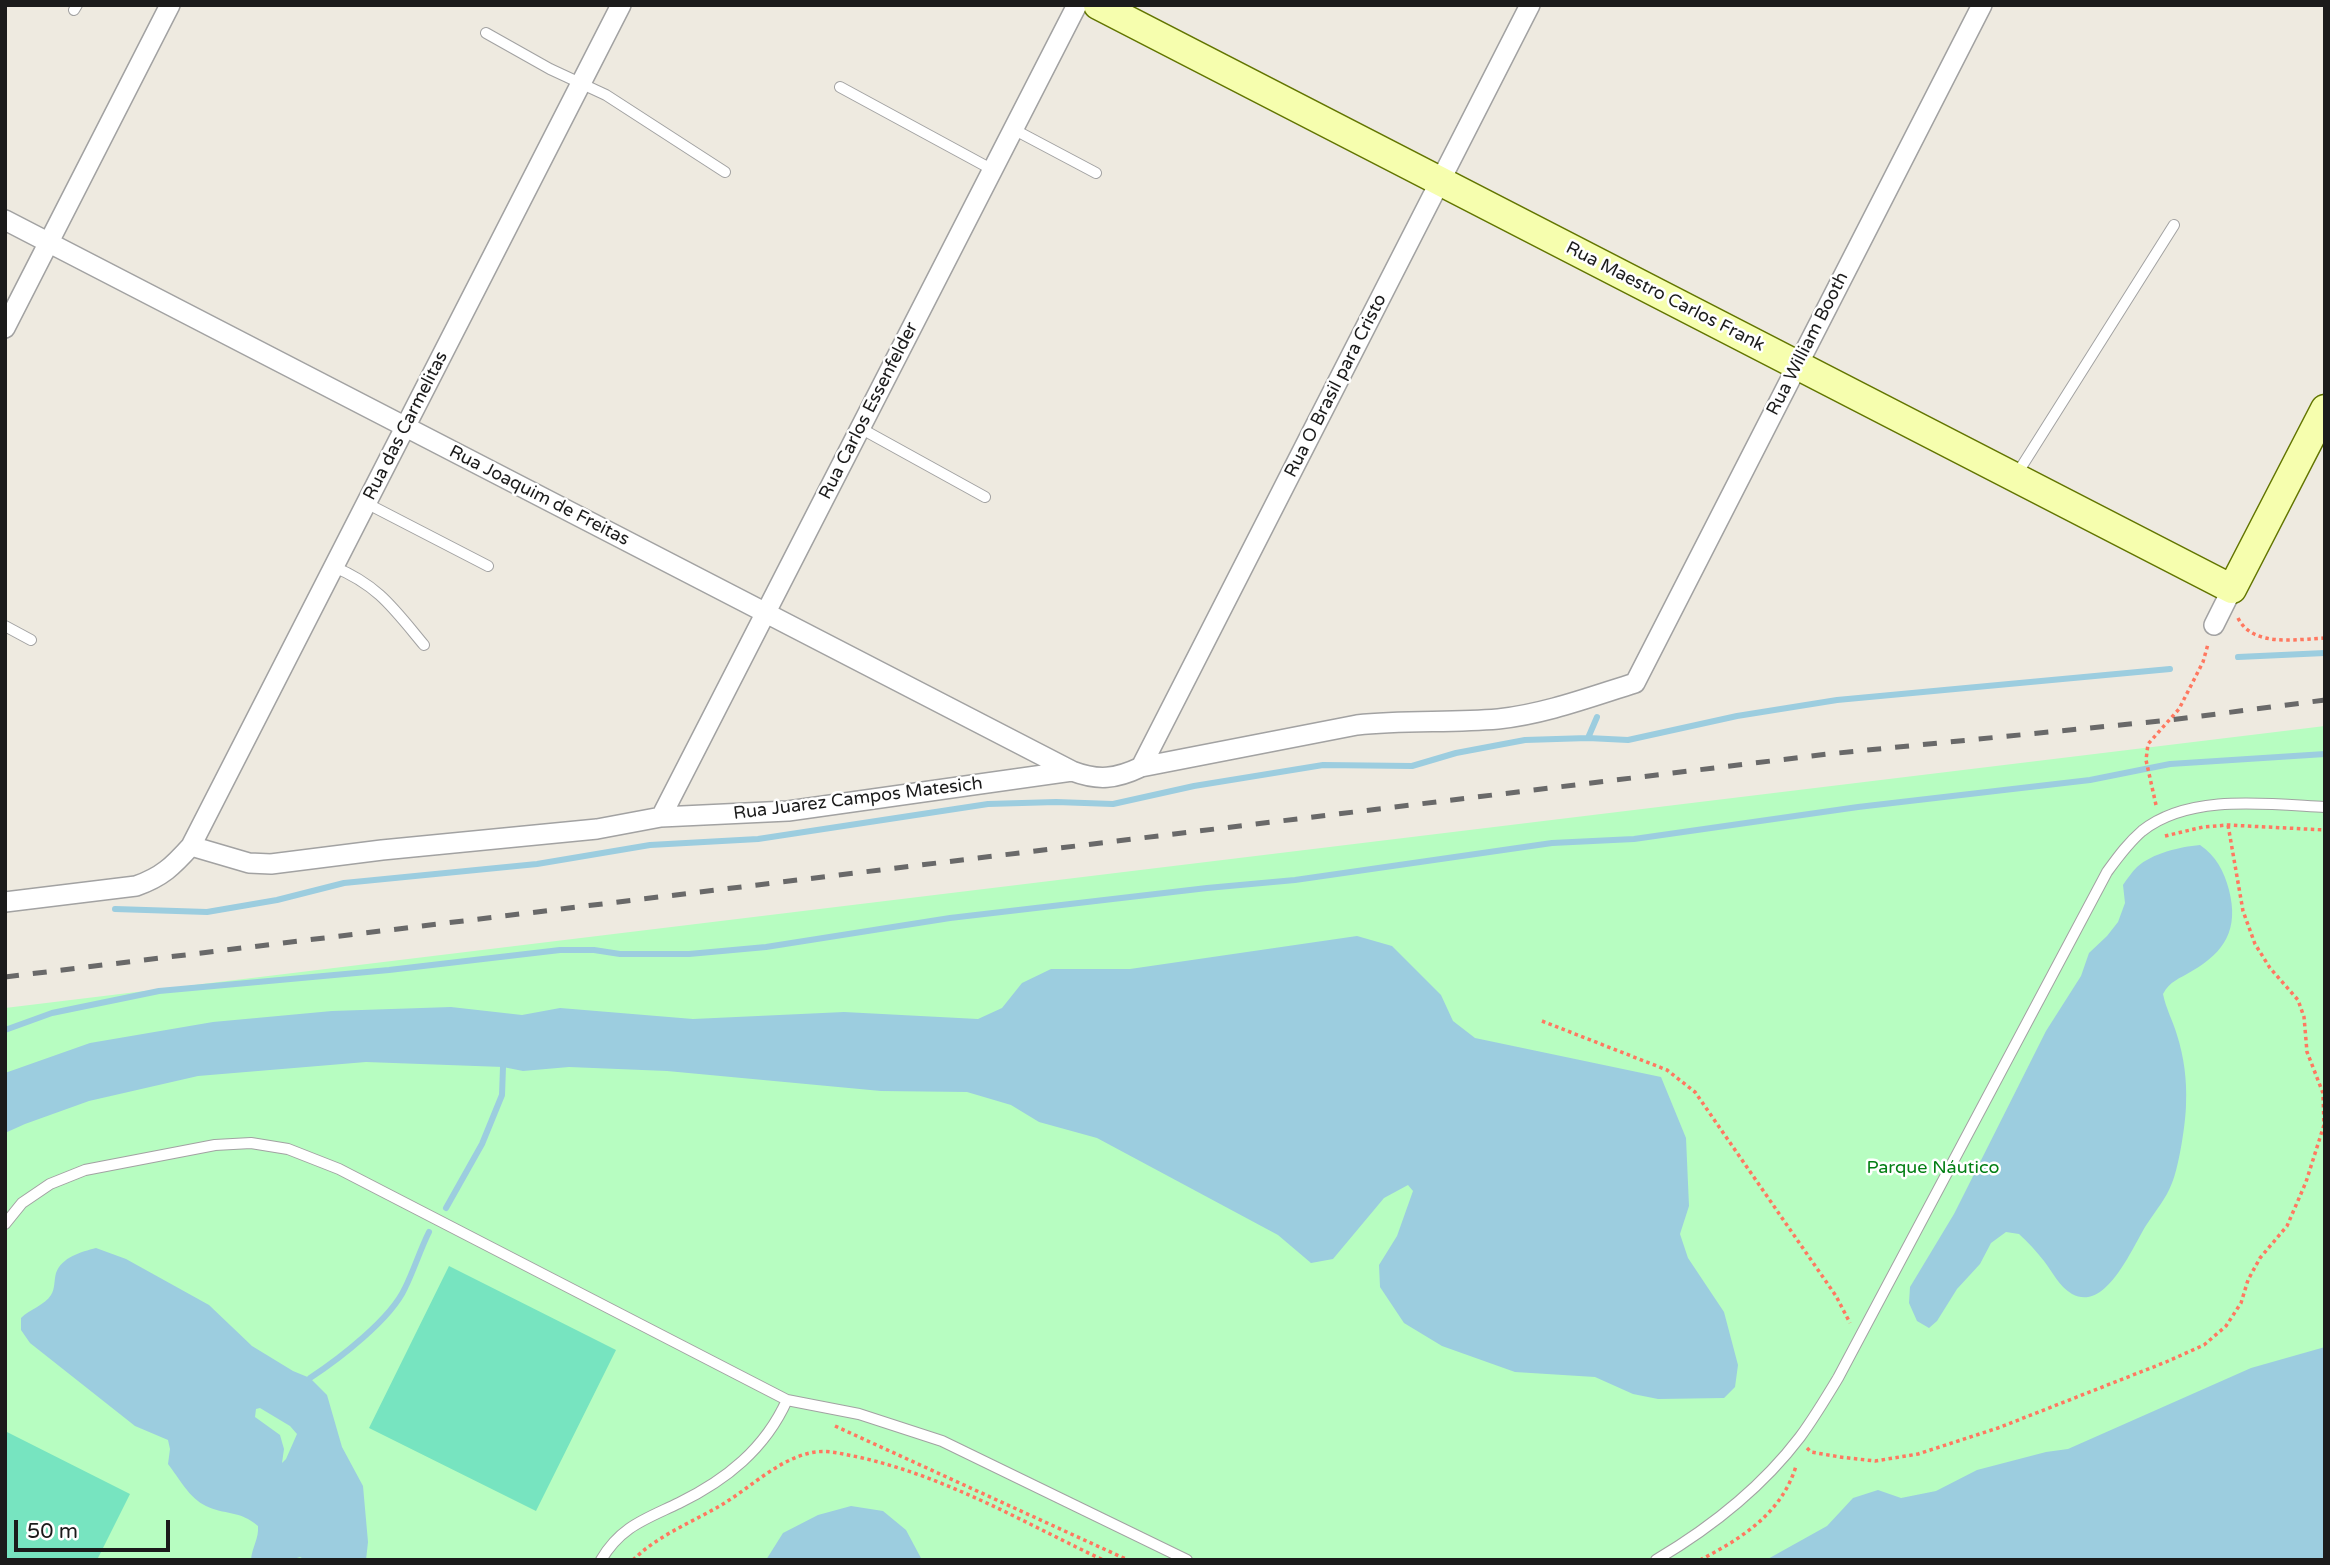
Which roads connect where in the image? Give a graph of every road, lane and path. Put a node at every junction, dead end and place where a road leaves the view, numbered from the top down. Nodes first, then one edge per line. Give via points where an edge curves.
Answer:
1 (170, 5) edge
2 (621, 5) edge
3 (1077, 5) edge
4 (1098, 5) edge
5 (1530, 5) edge
6 (1982, 5) edge
7 (486, 33) dead end
8 (581, 83) junction
9 (840, 87) dead end
10 (1013, 129) junction
11 (993, 170) junction
12 (726, 172) dead end
13 (1096, 173) dead end
14 (1440, 181) junction
15 (5, 220) edge
16 (2174, 225) dead end
17 (49, 243) junction
18 (5, 328) edge
19 (1797, 365) junction
20 (2325, 409) edge
21 (405, 427) junction
22 (860, 428) junction
23 (2015, 477) junction
24 (985, 497) dead end
25 (366, 503) junction
26 (488, 566) dead end
27 (334, 567) junction
28 (2232, 589) junction
29 (766, 613) junction
30 (2214, 625) joint
31 (5, 626) edge
32 (2325, 638) edge
33 (31, 640) dead end
34 (424, 645) dead end
35 (1635, 683) joint
36 (1141, 767) junction
37 (1072, 771) junction
38 (2325, 807) edge
39 (661, 817) junction
40 (2160, 820) junction
41 (2228, 825) junction
42 (2325, 830) edge
43 (2162, 837) dead end
44 (191, 846) junction
45 (5, 902) edge
46 (1542, 1021) dead end
47 (5, 1224) edge
48 (1858, 1340) junction
49 (787, 1400) junction
50 (827, 1422) dead end
51 (1798, 1440) junction
52 (601, 1560) edge
53 (633, 1560) edge
54 (1104, 1560) edge
55 (1128, 1560) edge
56 (1187, 1560) edge
57 (1656, 1560) edge
58 (1700, 1560) edge

1 - 17 street
2 - 8 street, Rua das Carmelitas
3 - 10 street, Rua Carlos Essenfelder
4 - 14 street, Rua Maestro Carlos Frank
5 - 14 street, Rua O Brasil para Cristo
6 - 19 street, Rua William Booth
7 - 8 lane
8 - 12 lane
8 - 21 street, Rua das Carmelitas
9 - 11 lane
10 - 11 street, Rua Carlos Essenfelder
10 - 13 lane
11 - 22 street, Rua Carlos Essenfelder
14 - 19 street, Rua Maestro Carlos Frank
14 - 36 street, Rua O Brasil para Cristo
15 - 17 street, Rua Joaquim de Freitas
16 - 23 lane
17 - 18 street
17 - 21 street, Rua Joaquim de Freitas
19 - 23 street, Rua Maestro Carlos Frank
19 - 35 street, Rua William Booth
20 - 28 street
21 - 25 street, Rua das Carmelitas
21 - 29 street, Rua Joaquim de Freitas
22 - 24 lane
22 - 29 street, Rua Carlos Essenfelder
23 - 28 street, Rua Maestro Carlos Frank
25 - 26 lane
25 - 27 street, Rua das Carmelitas
27 - 34 lane via 371,586
27 - 44 street, Rua das Carmelitas
28 - 30 street
28 - 32 path via 2238,618 2251,633 2285,640
29 - 37 street, Rua Joaquim de Freitas
29 - 39 street, Rua Carlos Essenfelder
30 - 40 path via 2203,662 2179,709 2148,744 2146,760
31 - 33 lane
35 - 36 street, Rua Juarez Campos Matesich via 1511,717 1357,725
36 - 37 street, Rua Juarez Campos Matesich via 1110,779
37 - 39 street, Rua Juarez Campos Matesich via 788,811
38 - 40 lane via 2201,806
39 - 44 street, Rua Juarez Campos Matesich via 597,829 271,863 249,863
40 - 48 lane via 2125,846 2107,872
41 - 42 path
41 - 43 path
41 - 51 path via 2243,911 2255,944 2298,1000 2304,1017 2307,1052 2323,1093 2324,1125 2287,1226 2260,1258 2226,1326 2204,1345 2166,1362 1918,1454 1875,1461 1840,1457 1811,1451
44 - 45 street via 172,867 136,886
46 - 48 path via 1667,1070 1695,1092 1836,1296
47 - 49 lane via 22,1203 50,1184 85,1170 215,1146 251,1143 288,1149 339,1169
48 - 51 lane
49 - 52 lane via 777,1422 743,1462 715,1483 620,1534
49 - 56 lane via 859,1414 942,1441
50 - 55 path
51 - 57 lane via 1734,1505 1692,1539
51 - 58 path via 1792,1480 1767,1516
53 - 54 path via 660,1538 793,1459 823,1451 919,1474

